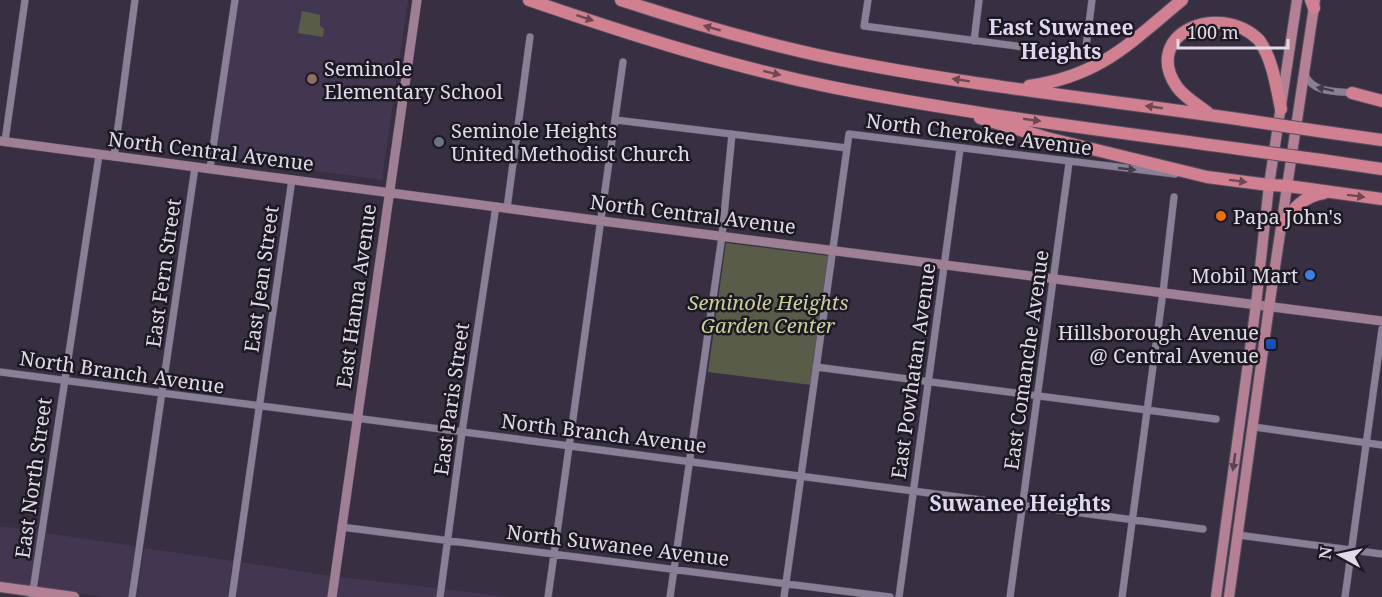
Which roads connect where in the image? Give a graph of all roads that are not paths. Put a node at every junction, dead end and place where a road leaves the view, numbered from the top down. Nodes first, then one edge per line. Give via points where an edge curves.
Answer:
1 (25, 0) edge
2 (135, 0) edge
3 (235, 0) edge
4 (417, 0) edge
5 (529, 0) edge
6 (621, 0) edge
7 (868, 0) edge
8 (979, 0) edge
9 (1092, 0) edge
10 (1182, 0) edge
11 (1297, 0) edge
12 (1313, 3) edge
13 (530, 38) dead end
14 (974, 41) junction
15 (623, 62) dead end
16 (1305, 75) junction
17 (1014, 88) junction
18 (1352, 93) junction
19 (1382, 97) edge
20 (1382, 101) edge
21 (953, 109) junction
22 (1281, 109) junction
23 (1212, 116) junction
24 (616, 120) junction
25 (732, 134) junction
26 (1382, 140) edge
27 (3, 141) edge
28 (847, 148) junction
29 (960, 149) junction
30 (99, 155) junction
31 (114, 157) junction
32 (1069, 163) junction
33 (195, 167) junction
34 (210, 168) junction
35 (1382, 169) edge
36 (1207, 177) junction
37 (292, 179) junction
38 (1269, 185) junction
39 (1288, 186) junction
40 (389, 192) junction
41 (1328, 192) junction
42 (1174, 197) dead end
43 (1382, 199) edge
44 (496, 206) junction
45 (507, 208) junction
46 (602, 221) junction
47 (1282, 226) junction
48 (722, 236) junction
49 (833, 250) junction
50 (944, 265) junction
51 (1054, 278) junction
52 (1163, 292) junction
53 (1256, 305) junction
54 (1269, 307) junction
55 (1382, 321) edge
56 (1382, 329) edge
57 (816, 367) junction
58 (0, 372) edge
59 (64, 381) junction
60 (928, 381) junction
61 (161, 394) junction
62 (1037, 395) junction
63 (259, 408) junction
64 (1147, 410) junction
65 (357, 419) junction
66 (1216, 419) dead end
67 (1254, 427) junction
68 (462, 432) junction
69 (1366, 442) junction
70 (1382, 445) edge
71 (569, 446) junction
72 (690, 460) junction
73 (802, 475) junction
74 (913, 489) junction
75 (1023, 504) junction
76 (1133, 519) junction
77 (341, 527) junction
78 (1203, 529) dead end
79 (1238, 535) junction
80 (448, 540) junction
81 (1351, 549) junction
82 (554, 554) junction
83 (1382, 554) edge
84 (675, 569) junction
85 (786, 583) junction
86 (0, 587) edge
87 (33, 594) edge
88 (74, 597) edge
89 (132, 597) edge
90 (232, 597) edge
91 (332, 597) edge
92 (440, 597) edge
93 (548, 597) edge
94 (670, 597) edge
95 (784, 597) edge
96 (890, 597) edge
97 (898, 597) edge
98 (1010, 597) edge
99 (1122, 597) edge
100 (1216, 597) edge
101 (1229, 597) edge
102 (1345, 597) edge

1 - 27 street
2 - 31 street
3 - 34 street
4 - 40 street, East Hanna Avenue
5 -> 21 highway via 752,68 829,87
17 -> 6 highway via 814,54
7 - 14 street via 864,26
8 - 14 street
9 - 14 street via 1085,55
10 - 17 highway via 1095,67 1051,82
11 - 22 main road
12 - 16 main road
13 - 45 street
15 - 24 street
18 -> 16 street via 1316,87
16 - 39 main road
23 -> 17 highway
18 - 19 street
18 - 20 highway
21 -> 35 highway, bridge
21 - 36 highway via 1047,138
22 - 23 highway via 1269,59 1256,35 1236,18 1212,13 1193,18 1178,30 1168,60 1179,90
22 - 38 main road
23 - 26 highway, bridge
24 - 25 street, North Cherokee Avenue
24 - 46 street
25 - 28 street, North Cherokee Avenue
25 - 48 street
27 - 30 street, North Central Avenue
28 - 29 street, North Cherokee Avenue via 849,134
28 - 49 street
29 - 32 street, North Cherokee Avenue
29 - 50 street, East Powhatan Avenue
30 - 31 street, North Central Avenue
30 - 59 street, East North Street
31 - 33 street, North Central Avenue
32 -> 36 street, North Cherokee Avenue
32 - 51 street, East Comanche Avenue
33 - 34 street, North Central Avenue
33 - 61 street, East Fern Street
34 - 37 street, North Central Avenue
36 -> 38 highway
37 - 40 street, North Central Avenue
37 - 63 street, East Jean Street
38 - 39 highway
38 - 53 main road
39 - 41 highway
39 - 47 main road
40 - 44 street, North Central Avenue
40 - 65 street, East Hanna Avenue
41 -> 43 highway
41 - 47 highway via 1302,201
42 - 52 street
44 - 45 street, North Central Avenue
44 - 68 street, East Paris Street
45 - 46 street, North Central Avenue
46 - 48 street, North Central Avenue
46 - 71 street
47 - 54 main road
48 - 49 street, North Central Avenue
48 - 72 street
49 - 50 street, North Central Avenue
49 - 57 street
50 - 51 street, North Central Avenue
50 - 60 street, East Powhatan Avenue
51 - 52 street, North Central Avenue
51 - 62 street, East Comanche Avenue
52 - 53 street, North Central Avenue
52 - 64 street
53 - 54 street, North Central Avenue
53 -> 100 main road
54 - 55 street, North Central Avenue
54 - 67 main road
56 - 69 street
57 - 60 street
57 - 73 street
58 - 59 street, North Branch Avenue
59 - 61 street, North Branch Avenue
59 - 87 street, East North Street
60 - 62 street
60 - 74 street, East Powhatan Avenue
61 - 63 street, North Branch Avenue
61 - 89 street, East Fern Street
62 - 64 street
62 - 75 street, East Comanche Avenue
63 - 65 street, North Branch Avenue
63 - 90 street, East Jean Street
64 - 66 street
64 - 76 street
65 - 68 street, North Branch Avenue
65 - 77 street, East Hanna Avenue
67 - 69 street
67 - 79 main road
68 - 71 street, North Branch Avenue
68 - 80 street, East Paris Street
69 - 70 street
69 - 81 street
71 - 72 street, North Branch Avenue
71 - 82 street
72 - 73 street, North Branch Avenue
72 - 84 street
73 - 74 street, North Branch Avenue
73 - 85 street
74 - 75 street, North Branch Avenue
74 - 97 street, East Powhatan Avenue
75 - 76 street, North Branch Avenue
75 - 98 street, East Comanche Avenue
76 - 78 street, North Branch Avenue
76 - 99 street
77 - 80 street, North Suwanee Avenue
77 - 91 street, East Hanna Avenue
79 - 81 street
79 - 101 main road
80 - 82 street, North Suwanee Avenue
80 - 92 street, East Paris Street
81 - 83 street
81 - 102 street
82 - 84 street, North Suwanee Avenue
82 - 93 street
84 - 85 street, North Suwanee Avenue
84 - 94 street
85 - 95 street
85 - 96 street, North Suwanee Avenue
86 - 87 main road
87 - 88 main road

